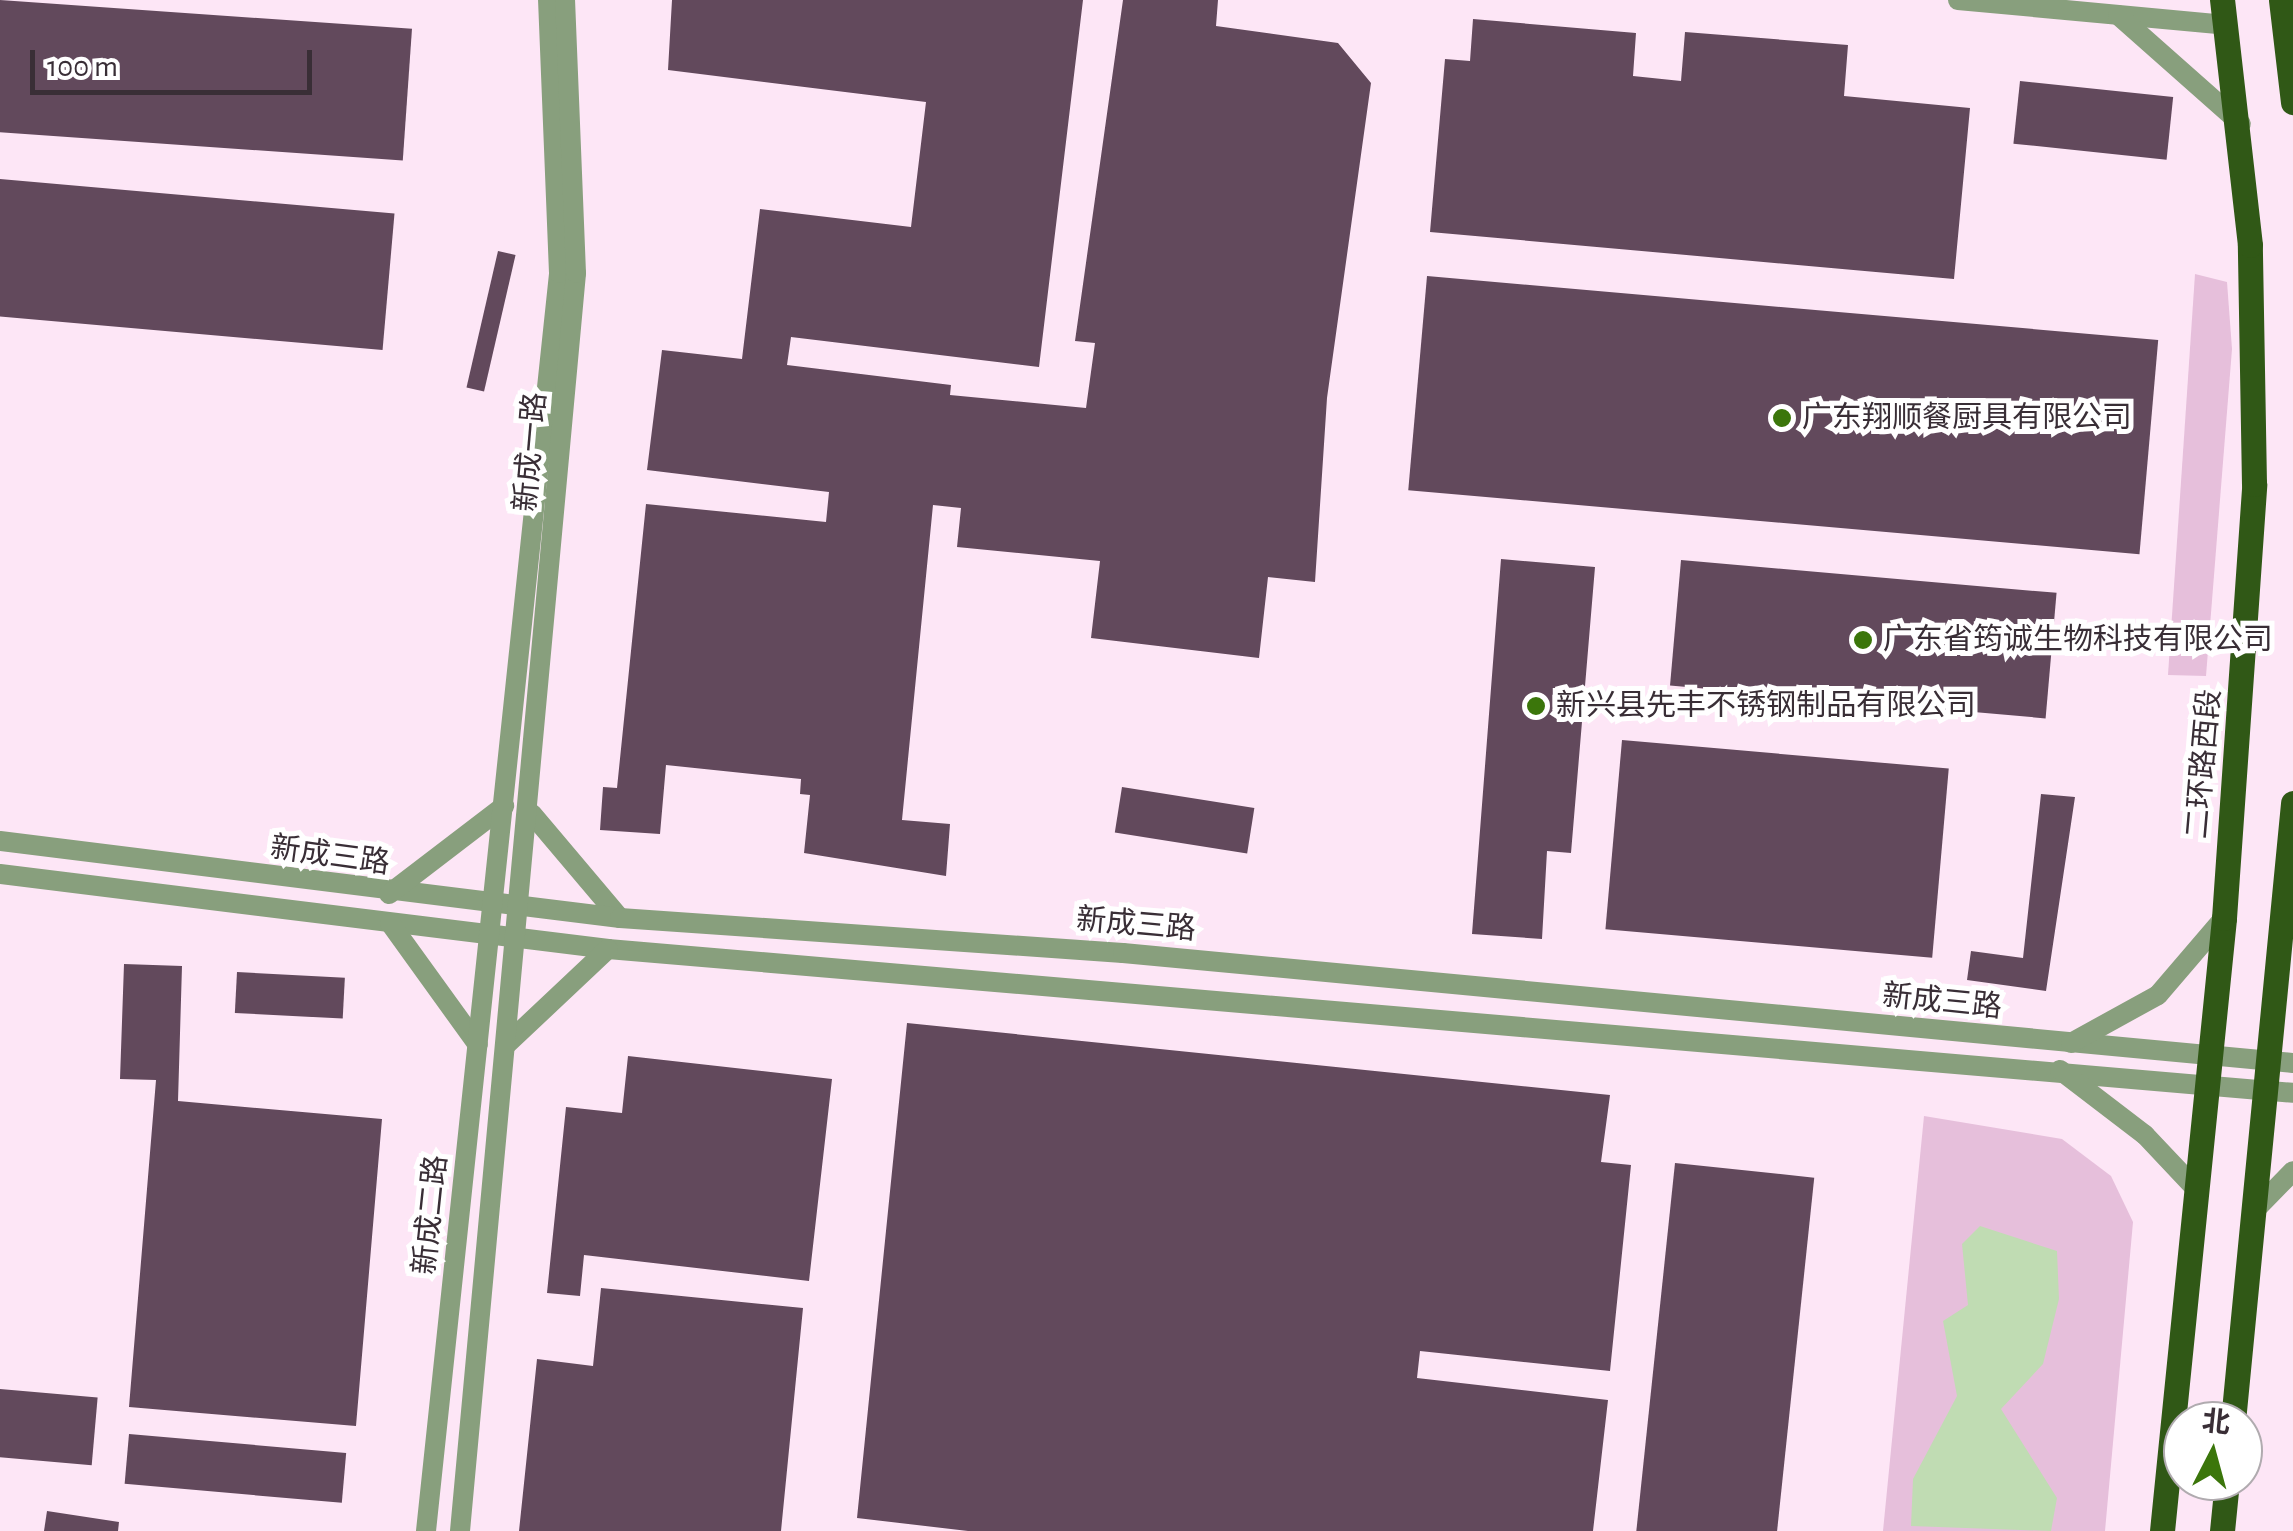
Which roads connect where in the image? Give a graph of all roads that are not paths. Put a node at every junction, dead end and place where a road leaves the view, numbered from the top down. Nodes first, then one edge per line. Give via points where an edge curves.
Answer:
1 (548, 0) edge
2 (566, 0) edge
3 (1958, 0) edge
4 (2286, 8) edge
5 (2224, 12) edge
6 (2118, 15) junction
7 (2293, 102) edge
8 (2241, 124) junction
9 (2293, 803) edge
10 (504, 806) junction
11 (532, 814) junction
12 (0, 842) edge
13 (0, 874) edge
14 (390, 894) junction
15 (488, 905) junction
16 (519, 908) junction
17 (620, 918) junction
18 (2224, 918) junction
19 (390, 923) junction
20 (2278, 930) junction
21 (492, 931) junction
22 (519, 939) junction
23 (608, 950) junction
24 (2293, 952) edge
25 (478, 1044) junction
26 (2070, 1044) junction
27 (506, 1045) junction
28 (2210, 1056) junction
29 (2280, 1062) edge
30 (2058, 1069) junction
31 (2207, 1084) junction
32 (2265, 1090) junction
33 (2293, 1093) edge
34 (2293, 1171) edge
35 (2196, 1189) junction
36 (2255, 1210) junction
37 (2235, 1401) edge
38 (2225, 1501) edge
39 (426, 1531) edge
40 (460, 1531) edge
41 (2162, 1531) edge
42 (2222, 1531) edge

1 - 10 street, 新成一路 via 559,273
2 - 11 street, 新成一路 via 576,273
3 - 6 street
4 - 7 main road
5 - 6 street
5 - 8 main road, 二环路西段
6 - 8 street
8 - 18 main road, 二环路西段 via 2254,484
9 - 20 main road
10 - 14 street
10 - 15 street, 新成一路
11 - 16 street, 新成一路
11 - 17 street
12 - 14 street, 新成三路
13 - 19 street, 新成三路
14 - 15 street, 新成三路
15 - 16 street, 新成三路
15 - 21 street, 新成二路
16 - 17 street, 新成三路
16 - 22 street, 新成二路
17 - 26 street, 新成三路 via 1123,953
18 - 26 street via 2158,995
18 - 28 main road, 二环路西段
19 - 21 street, 新成三路
19 - 25 street
20 - 24 street
20 - 29 main road
21 - 22 street, 新成三路
21 - 25 street, 新成二路
22 - 23 street, 新成三路
22 - 27 street, 新成二路
23 - 27 street
23 - 30 street, 新成三路
25 - 39 street, 新成二路
26 - 28 street, 新成三路
27 - 40 street, 新成二路
28 - 29 street, 新成三路
28 - 31 main road, 二环路西段
29 - 32 main road
30 - 31 street, 新成三路
30 - 35 street via 2145,1135
31 - 32 street, 新成三路
31 - 35 main road, 二环路西段
32 - 33 street, 新成三路
32 - 36 main road
34 - 36 street
35 - 41 main road, 二环路西段
36 - 37 main road
38 - 42 main road

